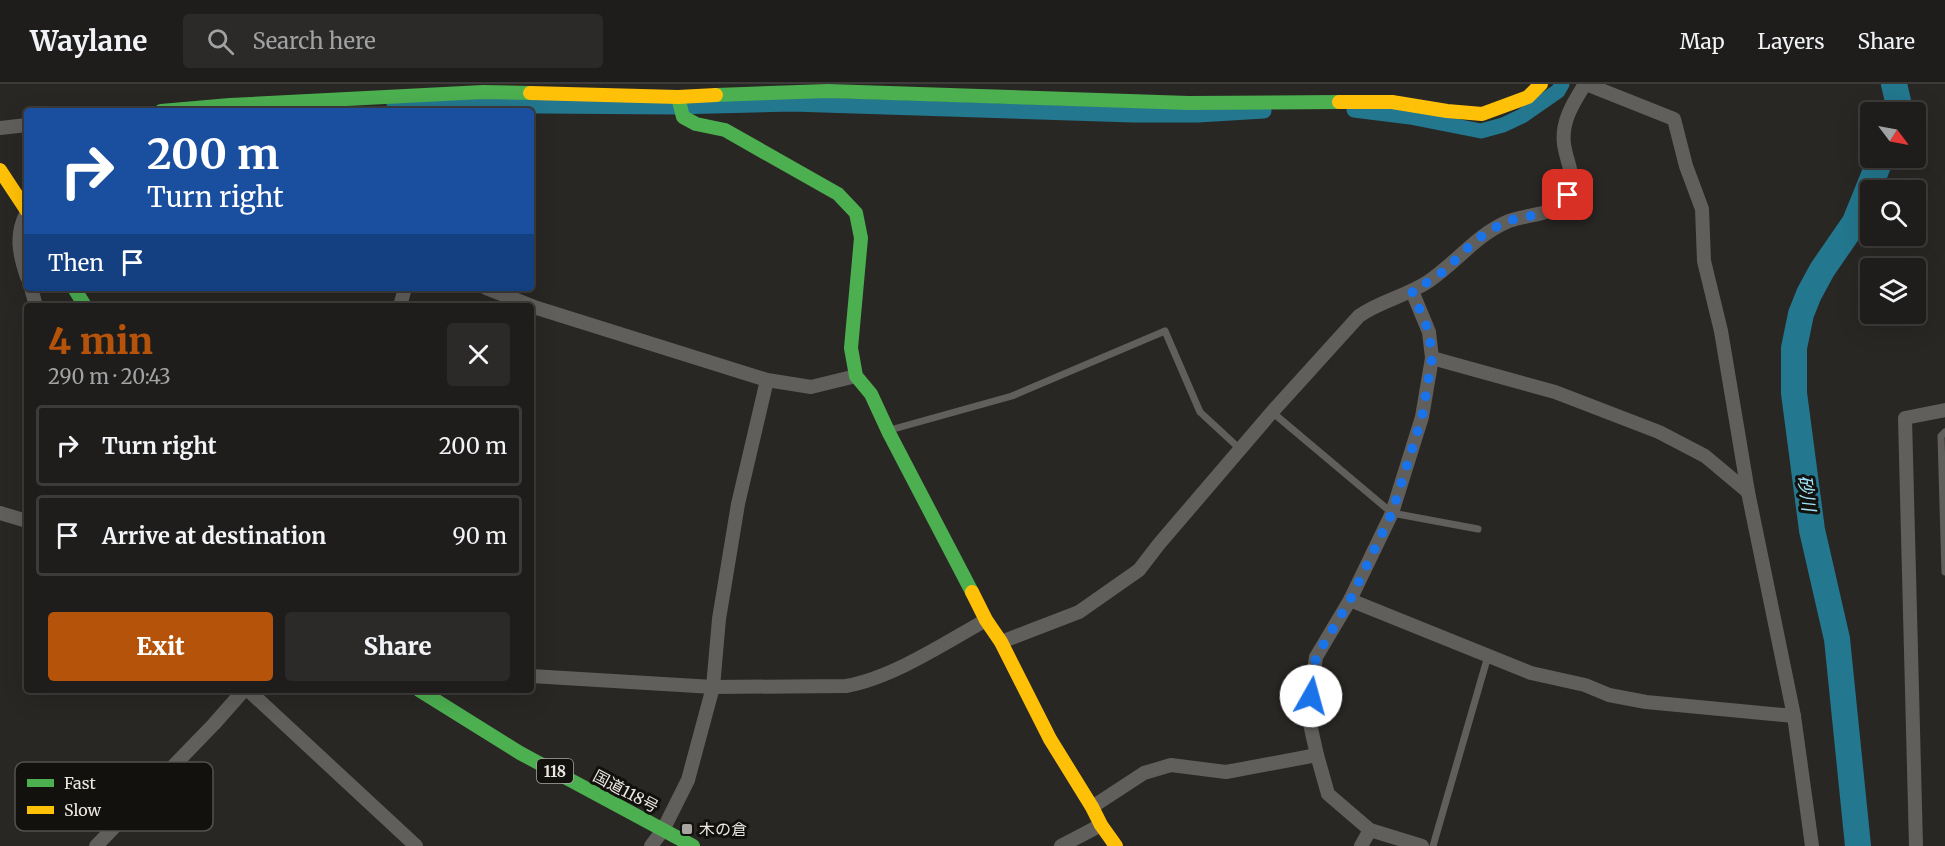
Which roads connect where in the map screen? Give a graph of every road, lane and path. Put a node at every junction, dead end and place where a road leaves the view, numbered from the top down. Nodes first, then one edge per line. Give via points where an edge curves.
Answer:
1 (1541, 84) edge
2 (1586, 84) edge
3 (827, 88) edge
4 (680, 106) junction
5 (196, 108) edge
6 (24, 125) edge
7 (0, 128) edge
8 (0, 170) edge
9 (24, 207) edge
10 (24, 218) edge
11 (24, 268) edge
12 (494, 291) edge
13 (1412, 291) junction
14 (524, 303) edge
15 (534, 307) edge
16 (1432, 358) junction
17 (856, 376) junction
18 (766, 380) junction
19 (1945, 410) edge
20 (1272, 412) junction
21 (888, 430) junction
22 (1945, 432) edge
23 (1240, 449) junction
24 (1748, 492) junction
25 (0, 513) edge
26 (1392, 513) junction
27 (24, 520) edge
28 (1478, 529) dead end
29 (1945, 572) edge
30 (1350, 600) junction
31 (986, 620) junction
32 (1001, 642) junction
33 (1488, 656) junction
34 (534, 676) edge
35 (713, 687) junction
36 (243, 693) edge
37 (249, 693) edge
38 (423, 693) edge
39 (1794, 716) junction
40 (1317, 755) junction
41 (177, 762) edge
42 (1092, 807) junction
43 (1101, 825) junction
44 (663, 830) junction
45 (1371, 830) junction
46 (111, 831) edge
47 (96, 846) edge
48 (416, 846) edge
49 (651, 846) edge
50 (693, 846) edge
51 (1061, 846) edge
52 (1116, 846) edge
53 (1361, 846) edge
54 (1422, 846) edge
55 (1433, 846) edge
56 (1812, 846) edge
57 (1916, 846) edge

1 - 3 main road via 1528,97 1482,114 1392,102 1189,103
2 - 13 street via 1564,126 1573,180 1568,195 1546,213 1511,220 1492,229 1444,271
2 - 24 street via 1674,119 1702,209 1704,261
3 - 4 main road
4 - 5 main road via 483,92
4 - 17 main road via 696,124 726,130 838,194 856,213 861,238 851,348
6 - 7 street
8 - 9 main road
10 - 11 street via 19,228
12 - 14 street
13 - 16 street via 1429,332
13 - 20 street via 1359,315
15 - 18 street
16 - 24 street via 1555,392 1659,432 1705,456
16 - 26 street via 1422,417
17 - 18 street via 811,387
17 - 21 main road via 871,394
18 - 35 street via 738,504
19 - 57 street via 1905,418
20 - 23 street
20 - 26 lane
21 - 23 lane via 1012,396 1164,331 1200,412
21 - 31 main road
22 - 29 lane via 1941,436
23 - 32 street via 1139,570 1079,612
24 - 39 street
25 - 27 street
26 - 28 lane
26 - 30 street
30 - 33 street
30 - 40 street via 1316,657 1308,715
31 - 32 main road
31 - 35 street via 865,683
32 - 42 main road via 1050,739
33 - 39 street via 1609,695
33 - 55 lane
34 - 35 street
35 - 44 street via 688,780
36 - 41 street
37 - 48 street
38 - 44 main road, 国道118号 / 118
39 - 56 street
40 - 42 street via 1226,772 1171,765 1144,773
40 - 45 street via 1328,794
42 - 43 main road
43 - 51 street
43 - 52 main road
44 - 49 street
44 - 50 main road, 国道118号 / 118
45 - 53 street
45 - 54 street
46 - 47 street

